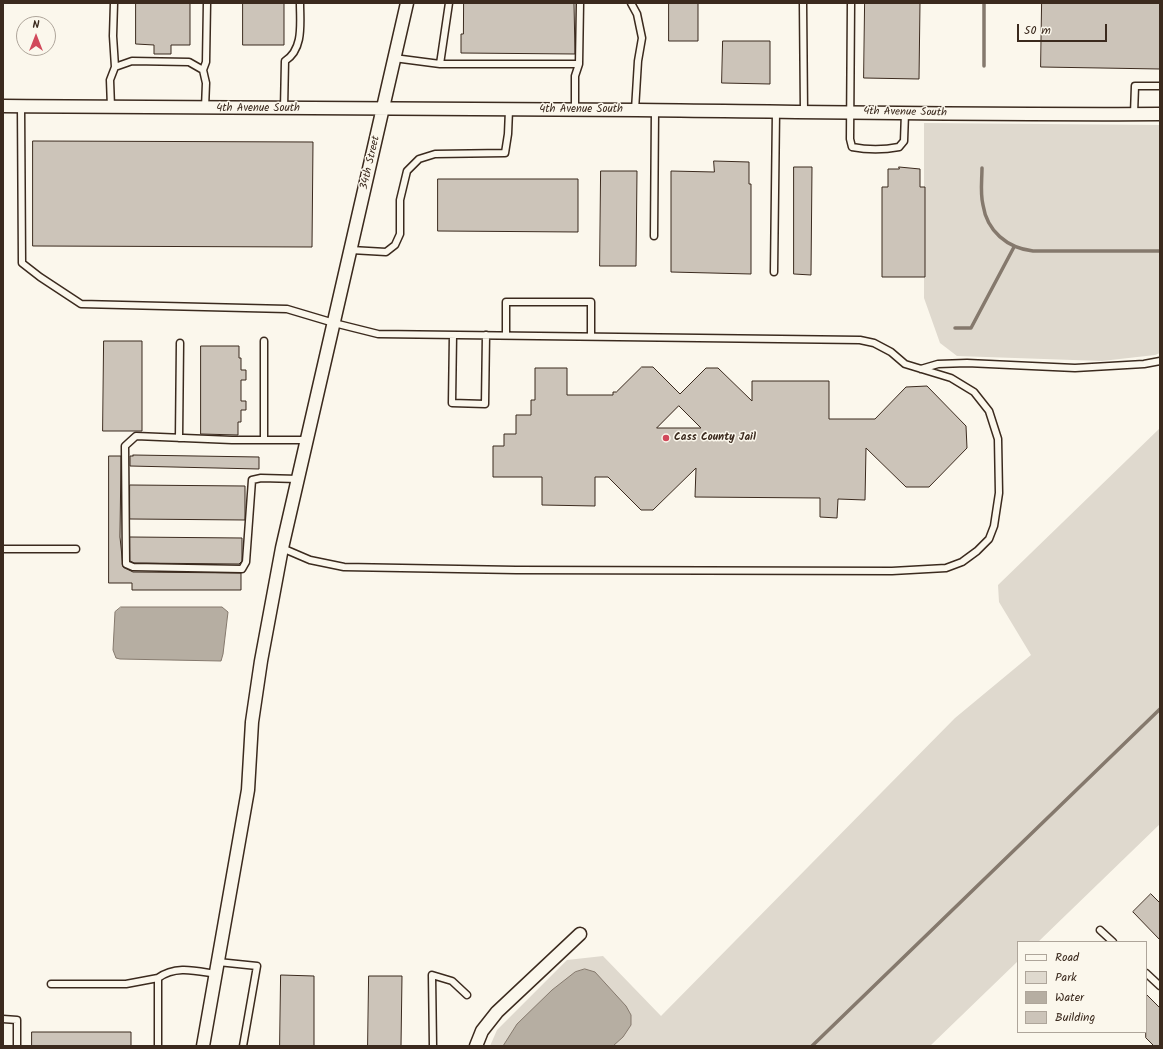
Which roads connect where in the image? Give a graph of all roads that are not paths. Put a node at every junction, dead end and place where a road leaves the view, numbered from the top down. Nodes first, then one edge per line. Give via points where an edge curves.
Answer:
1 (114, 3) edge
2 (207, 3) edge
3 (300, 3) edge
4 (407, 3) edge
5 (449, 3) edge
6 (580, 3) edge
7 (631, 3) edge
8 (803, 3) edge
9 (851, 3) edge
10 (394, 58) junction
11 (440, 64) junction
12 (579, 64) junction
13 (116, 68) junction
14 (202, 70) junction
15 (1160, 86) edge
16 (3, 106) edge
17 (21, 106) junction
18 (111, 107) junction
19 (205, 108) junction
20 (284, 109) junction
21 (383, 109) junction
22 (509, 110) junction
23 (575, 110) junction
24 (635, 110) junction
25 (655, 111) junction
26 (776, 112) junction
27 (804, 112) junction
28 (851, 112) junction
29 (905, 113) junction
30 (1134, 114) junction
31 (1160, 114) edge
32 (654, 236) dead end
33 (351, 250) junction
34 (774, 272) dead end
35 (334, 323) junction
36 (453, 335) junction
37 (486, 335) junction
38 (506, 335) junction
39 (591, 336) junction
40 (264, 341) dead end
41 (180, 344) dead end
42 (1160, 361) edge
43 (921, 369) junction
44 (179, 438) junction
45 (264, 440) junction
46 (307, 440) junction
47 (298, 479) junction
48 (282, 548) junction
49 (3, 549) edge
50 (76, 550) dead end
51 (1100, 930) dead end
52 (580, 934) dead end
53 (1112, 941) edge
54 (217, 968) junction
55 (1147, 974) edge
56 (158, 978) junction
57 (51, 984) dead end
58 (1160, 986) edge
59 (467, 995) dead end
60 (3, 1019) edge
61 (17, 1046) edge
62 (158, 1046) edge
63 (203, 1046) edge
64 (243, 1046) edge
65 (433, 1046) edge
66 (476, 1046) edge

1 - 13 lane via 113,36
2 - 14 lane via 206,62
3 - 20 lane via 299,42 294,53 285,61
4 - 10 street, 34th Street
5 - 11 lane
6 - 12 lane
7 - 24 lane via 637,14 642,38
8 - 27 lane
9 - 28 lane
10 - 11 lane
10 - 21 street, 34th Street
11 - 12 lane
12 - 23 lane via 575,76
13 - 14 lane via 132,61 189,62
13 - 18 lane via 110,80
14 - 19 lane via 206,83
15 - 30 lane via 1134,86
16 - 17 street, 4th Avenue South
17 - 18 street, 4th Avenue South
17 - 35 lane via 22,263 40,277 80,304 287,309
18 - 19 street, 4th Avenue South
19 - 20 street, 4th Avenue South
20 - 21 street, 4th Avenue South
21 - 22 street, 4th Avenue South
21 - 33 street, 34th Street
22 - 23 street, 4th Avenue South
22 - 33 lane via 505,152 435,154 419,159 407,171 400,200 400,234 395,245 386,252
23 - 24 street, 4th Avenue South
24 - 25 street, 4th Avenue South
25 - 26 street, 4th Avenue South
25 - 32 lane
26 - 27 street, 4th Avenue South
26 - 34 lane
27 - 28 street, 4th Avenue South
28 - 29 street, 4th Avenue South
28 - 29 lane via 852,147 868,149 899,147 904,140
29 - 30 street, 4th Avenue South
30 - 31 street, 4th Avenue South
33 - 35 street, 34th Street
35 - 36 lane via 378,334
35 - 46 street, 34th Street
36 - 37 lane
36 - 37 lane via 452,403 485,404
37 - 38 lane
38 - 39 lane
38 - 39 lane via 506,302 591,302
39 - 43 lane via 860,340 891,352 905,364
40 - 45 lane
41 - 44 lane
42 - 43 lane via 1075,368 967,363 938,364
43 - 48 lane via 951,378 974,392 989,411 998,439 999,493 994,526 989,539 977,552 962,562 946,568 749,571 344,567 310,560
44 - 45 lane
44 - 47 lane via 136,436 125,446 126,564 133,567 242,569 246,562 252,480
45 - 46 lane
46 - 47 street, 34th Street
47 - 48 street, 34th Street
48 - 54 street, 34th Street via 261,661 252,722 248,790
49 - 50 lane
51 - 53 lane
52 - 66 street via 497,1012 482,1032
54 - 56 lane via 176,970 166,972
54 - 63 street, 34th Street
54 - 64 lane via 257,966
55 - 58 lane
56 - 57 lane via 126,984
56 - 62 lane
59 - 65 lane via 452,981 432,975
60 - 61 lane via 17,1020

